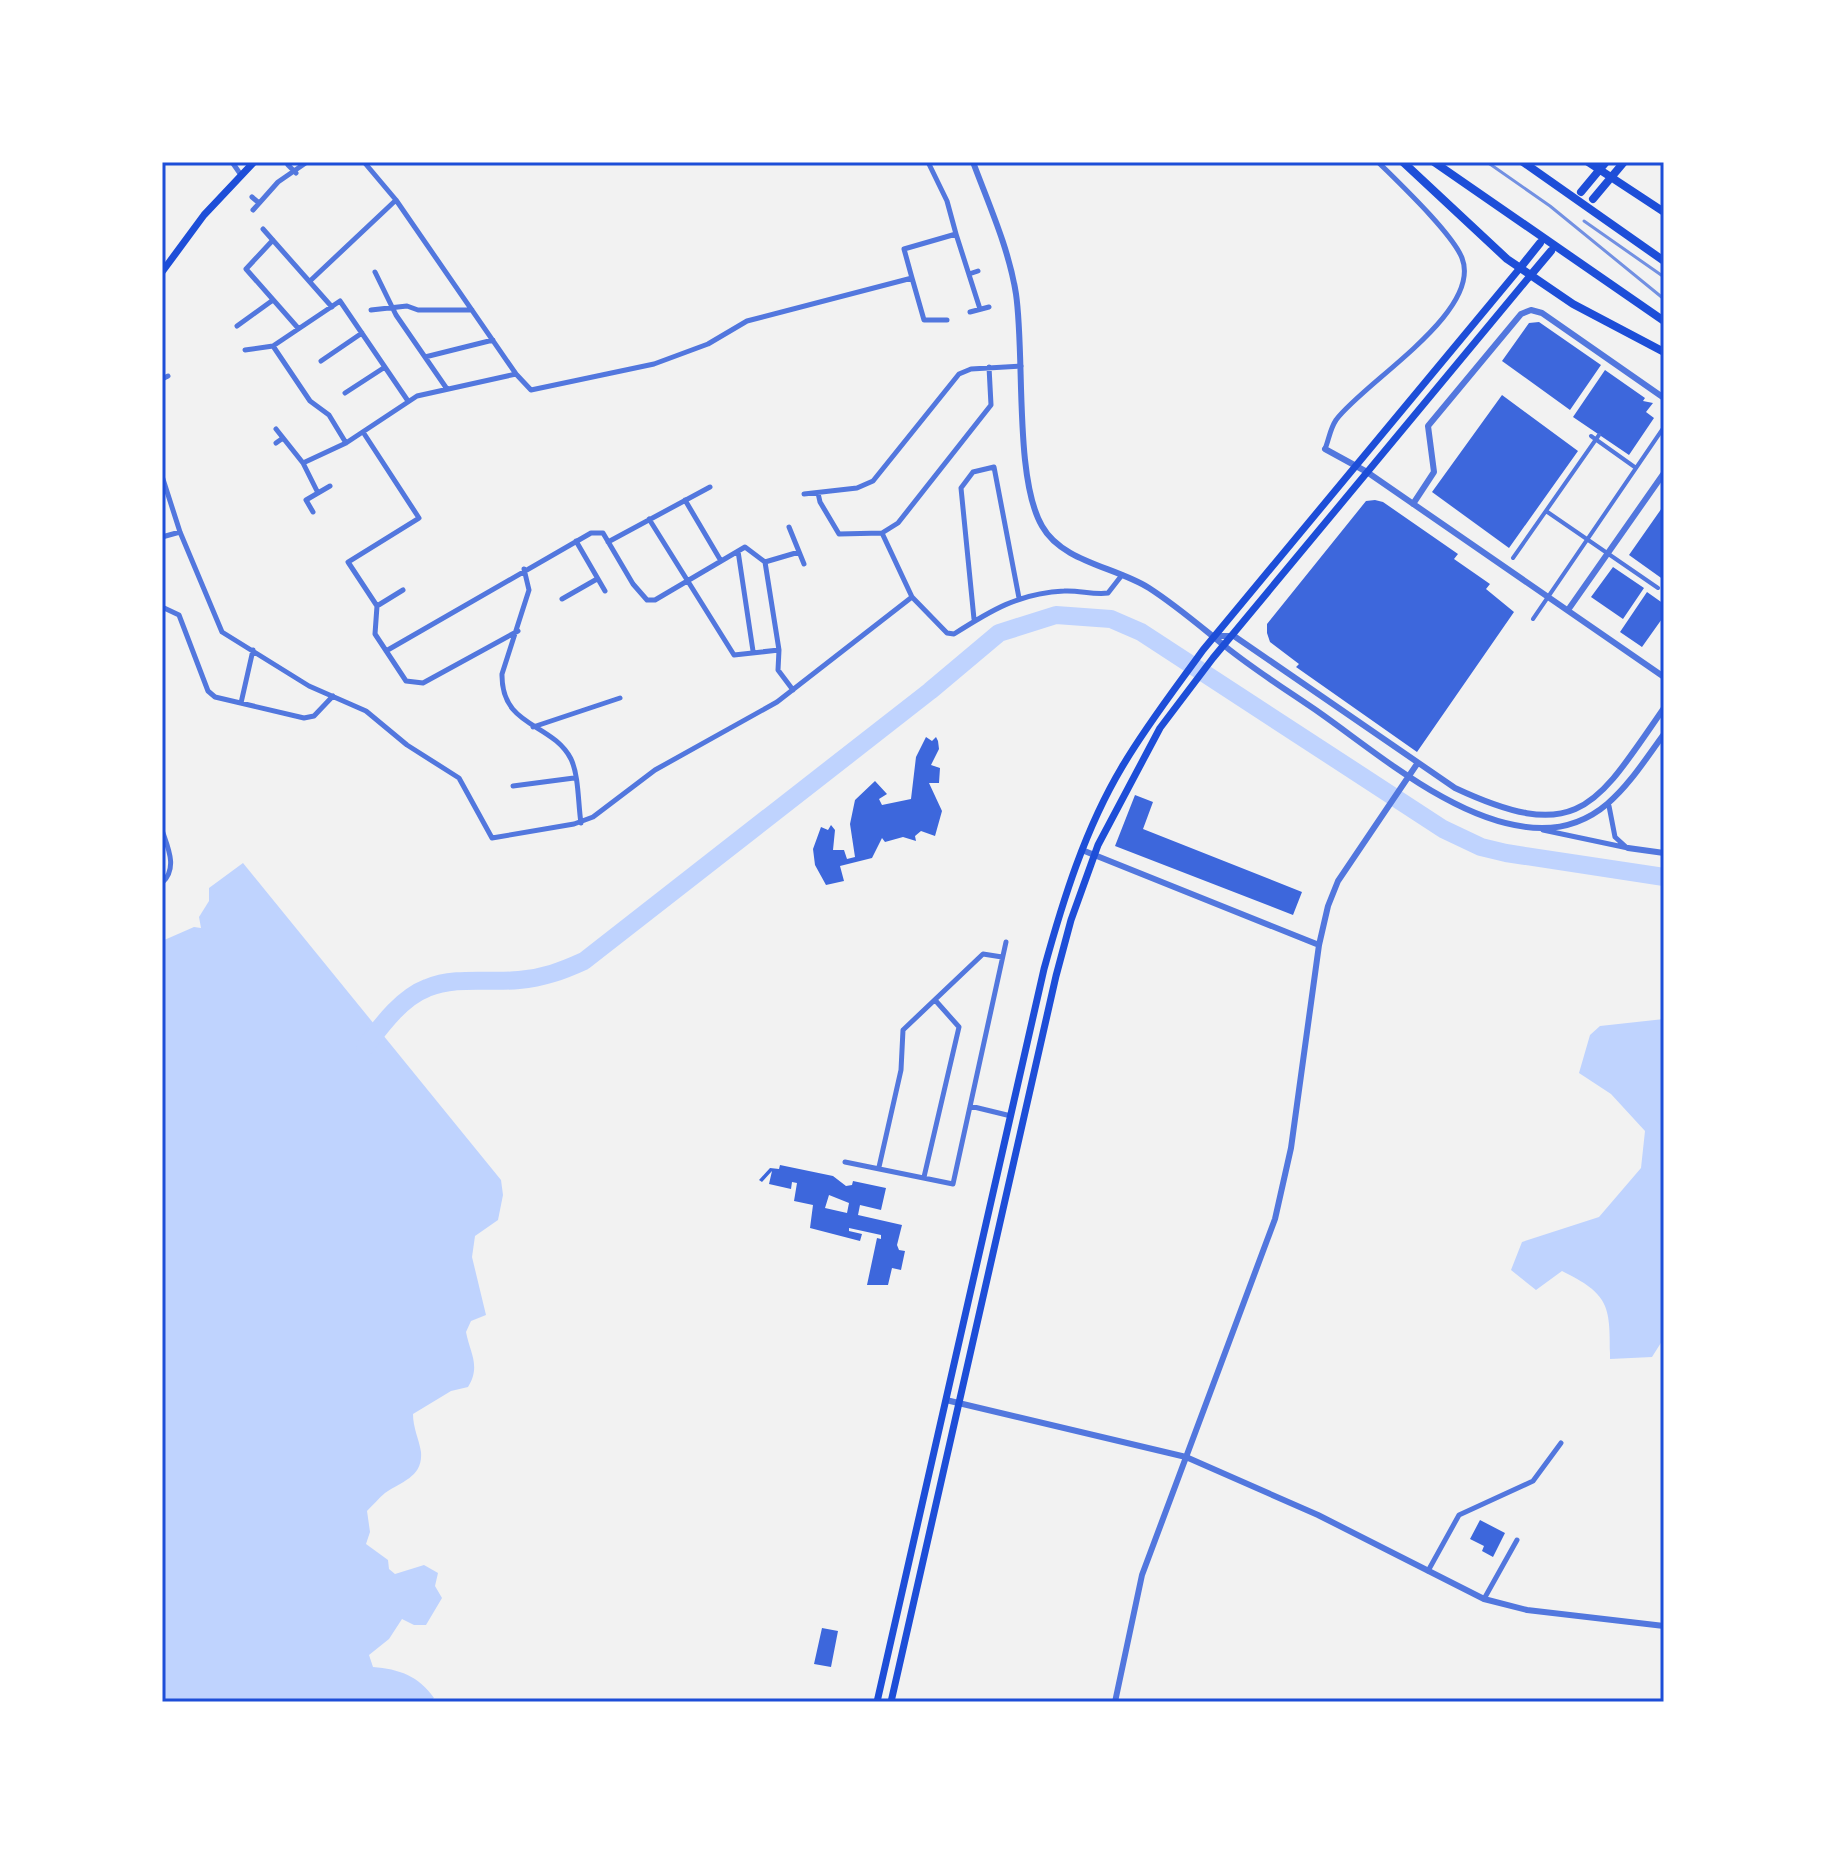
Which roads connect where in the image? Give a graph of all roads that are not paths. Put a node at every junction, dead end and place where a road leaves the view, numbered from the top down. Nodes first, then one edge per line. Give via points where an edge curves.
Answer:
1 (232, 162) edge
2 (254, 162) edge
3 (307, 162) edge
4 (364, 162) edge
5 (928, 162) edge
6 (973, 162) edge
7 (1378, 162) edge
8 (1403, 162) edge
9 (1434, 162) edge
10 (1523, 162) edge
11 (1588, 162) edge
12 (1624, 162) edge
13 (288, 165) dead end
14 (1603, 166) edge
15 (296, 173) junction
16 (241, 175) junction
17 (1613, 175) junction
18 (1581, 192) dead end
19 (252, 197) dead end
20 (1593, 199) dead end
21 (396, 200) junction
22 (259, 203) junction
23 (253, 210) dead end
24 (1664, 212) edge
25 (263, 229) dead end
26 (956, 234) junction
27 (273, 240) junction
28 (1540, 243) dead end
29 (1551, 251) dead end
30 (1664, 261) edge
31 (1520, 268) junction
32 (978, 271) dead end
33 (162, 272) edge
34 (375, 272) dead end
35 (969, 274) junction
36 (1530, 276) junction
37 (912, 278) junction
38 (310, 281) junction
39 (273, 300) junction
40 (332, 307) junction
41 (391, 307) junction
42 (989, 307) dead end
43 (980, 309) junction
44 (371, 310) dead end
45 (472, 310) junction
46 (970, 312) dead end
47 (947, 320) dead end
48 (1664, 321) edge
49 (237, 326) dead end
50 (298, 328) junction
51 (362, 333) junction
52 (493, 340) junction
53 (273, 346) junction
54 (245, 350) dead end
55 (1664, 352) edge
56 (425, 357) junction
57 (321, 361) dead end
58 (1022, 366) junction
59 (385, 367) junction
60 (989, 367) junction
61 (516, 374) junction
62 (447, 389) junction
63 (345, 393) dead end
64 (1664, 398) edge
65 (408, 401) junction
66 (1664, 427) edge
67 (276, 429) dead end
68 (363, 432) junction
69 (283, 438) junction
70 (276, 443) dead end
71 (346, 443) junction
72 (1325, 449) joint
73 (303, 463) junction
74 (1357, 465) junction
75 (1636, 468) junction
76 (1367, 472) junction
77 (1664, 473) edge
78 (162, 476) edge
79 (330, 486) dead end
80 (710, 487) dead end
81 (318, 493) junction
82 (818, 493) junction
83 (804, 494) dead end
84 (685, 500) junction
85 (1413, 504) junction
86 (1546, 511) junction
87 (313, 512) dead end
88 (649, 519) junction
89 (789, 527) dead end
90 (180, 532) junction
91 (882, 533) junction
92 (162, 537) edge
93 (1586, 539) junction
94 (576, 541) junction
95 (608, 542) junction
96 (738, 551) junction
97 (799, 552) junction
98 (1513, 558) dead end
99 (721, 561) junction
100 (765, 562) junction
101 (804, 564) dead end
102 (524, 569) junction
103 (1123, 574) junction
104 (597, 579) junction
105 (688, 581) junction
106 (1658, 588) dead end
107 (403, 590) dead end
108 (605, 591) dead end
109 (912, 597) junction
110 (1019, 598) junction
111 (562, 599) dead end
112 (377, 606) junction
113 (162, 607) edge
114 (1568, 610) junction
115 (974, 619) junction
116 (1533, 619) dead end
117 (518, 631) junction
118 (1214, 636) junction
119 (1234, 636) junction
120 (1224, 646) junction
121 (253, 650) junction
122 (779, 650) junction
123 (386, 651) junction
124 (753, 651) junction
125 (1664, 677) edge
126 (162, 683) edge
127 (793, 690) junction
128 (333, 696) junction
129 (620, 698) dead end
130 (241, 703) junction
131 (1664, 708) edge
132 (162, 711) edge
133 (533, 727) junction
134 (1664, 734) edge
135 (1417, 764) junction
136 (1408, 776) junction
137 (574, 778) junction
138 (513, 786) dead end
139 (1609, 806) junction
140 (581, 823) junction
141 (1538, 828) junction
142 (162, 830) edge
143 (1628, 848) junction
144 (1082, 850) junction
145 (1664, 853) edge
146 (1094, 855) junction
147 (162, 883) edge
148 (1006, 942) dead end
149 (1319, 945) junction
150 (1002, 957) junction
151 (935, 1000) junction
152 (970, 1106) junction
153 (1011, 1116) junction
154 (845, 1162) dead end
155 (879, 1167) junction
156 (924, 1177) junction
157 (946, 1400) junction
158 (958, 1403) junction
159 (1561, 1443) dead end
160 (1186, 1457) junction
161 (1517, 1540) dead end
162 (1428, 1572) junction
163 (1484, 1599) junction
164 (1664, 1626) edge
165 (877, 1702) edge
166 (891, 1702) edge
167 (1115, 1702) edge

1 - 16 street
2 - 16 main road
3 - 15 street
4 - 21 street
5 - 26 street
6 - 58 street via 1012,276
7 - 72 street via 1450,240 1462,259 1461,293 1338,418
8 - 31 main road
9 - 48 main road
10 - 30 main road
11 - 14 main road
12 - 17 main road
13 - 15 street
14 - 17 main road
14 - 18 main road
15 - 22 street via 278,182
16 - 33 main road
17 - 20 main road
17 - 24 main road
19 - 22 street
21 - 38 street
21 - 45 street
22 - 23 street
25 - 27 street
26 - 35 street
26 - 37 street via 904,249
27 - 38 street
27 - 39 street via 246,269
28 - 31 main road
29 - 36 main road
31 - 36 main road
31 - 74 main road
32 - 35 street
34 - 41 street
35 - 43 street
36 - 55 main road
36 - 76 main road
37 - 47 street via 924,320
37 - 61 street via 747,321 708,344 654,364 531,390
38 - 40 street
39 - 49 street
39 - 50 street
40 - 50 street
40 - 51 street via 340,301
41 - 44 street
41 - 45 street
41 - 56 street
42 - 43 street
43 - 46 street
45 - 52 street
50 - 53 street
51 - 57 street
51 - 59 street
52 - 56 street
52 - 61 street
53 - 54 street
53 - 71 street
56 - 62 street
58 - 60 street
58 - 103 street via 1029,490 1036,516 1060,547
59 - 63 street
59 - 65 street
60 - 82 street via 971,369 949,384 873,481
60 - 91 street via 991,405 908,513
61 - 62 street
62 - 65 street
64 - 85 street via 1542,313 1521,314 1428,426 1434,472
65 - 68 street
66 - 75 street
67 - 69 street
68 - 71 street
68 - 112 street via 419,518 348,562
69 - 70 street
69 - 73 street
71 - 73 street
72 - 74 street
73 - 81 street
74 - 76 street
74 - 118 main road
75 - 86 street via 1595,437
75 - 93 street
76 - 85 street
76 - 119 main road
77 - 114 street
78 - 90 street
79 - 81 street
80 - 84 street
81 - 87 street via 306,500
82 - 83 street
82 - 91 street via 839,534
84 - 88 street
84 - 99 street
85 - 114 street
86 - 93 street
86 - 98 street
88 - 95 street
88 - 105 street
89 - 97 street
90 - 92 street
90 - 121 street via 222,632
91 - 109 street
93 - 106 street
93 - 116 street
94 - 95 street via 603,533
94 - 102 street
94 - 104 street
95 - 105 street via 647,600
96 - 99 street
96 - 100 street via 745,547
96 - 124 street
97 - 100 street
97 - 101 street
99 - 105 street
100 - 122 street
102 - 117 street via 529,590
102 - 123 street
103 - 110 street via 1108,593 1065,590
103 - 118 street
104 - 108 street
104 - 111 street
105 - 124 street via 734,655
107 - 112 street
109 - 115 street via 947,633 954,634
109 - 127 street
110 - 115 street
110 - 115 street via 994,467 973,472 961,488
112 - 123 street via 375,634
113 - 130 street via 179,615 208,691
114 - 125 street
117 - 123 street via 423,683 406,681
117 - 133 street via 502,687 511,709
118 - 119 street
118 - 120 street
118 - 144 main road via 1120,769
119 - 120 main road
119 - 135 street
120 - 136 street
120 - 146 main road via 1153,740
121 - 128 street
121 - 130 street
122 - 124 street
122 - 127 street via 778,670
126 - 132 street
127 - 140 street via 655,770
128 - 130 street via 314,716 304,718
128 - 140 street via 366,711 459,778 492,838
129 - 133 street
131 - 135 street via 1605,791 1562,813 1539,815 1484,802
133 - 137 street via 565,752
134 - 139 street
135 - 136 street
136 - 141 street via 1460,806
136 - 149 street via 1338,881
137 - 138 street
137 - 140 street
139 - 141 street via 1580,822
139 - 143 street via 1615,837
141 - 143 street
142 - 147 street via 171,861
143 - 145 street
144 - 146 street
144 - 153 main road via 1044,969
146 - 149 street
146 - 158 main road via 1056,976
148 - 150 street
149 - 160 street via 1291,1148 1275,1219
150 - 151 street via 983,954
150 - 152 street
151 - 155 street via 903,1030 901,1070
151 - 156 street via 959,1027
152 - 153 street
152 - 156 street via 953,1184
153 - 157 main road
154 - 155 street
155 - 156 street
157 - 158 street
157 - 165 main road
158 - 160 street
158 - 166 main road
159 - 162 street via 1533,1481 1459,1515
160 - 162 street via 1318,1515
160 - 167 street via 1142,1575
161 - 163 street
162 - 163 street
163 - 164 street via 1527,1610

